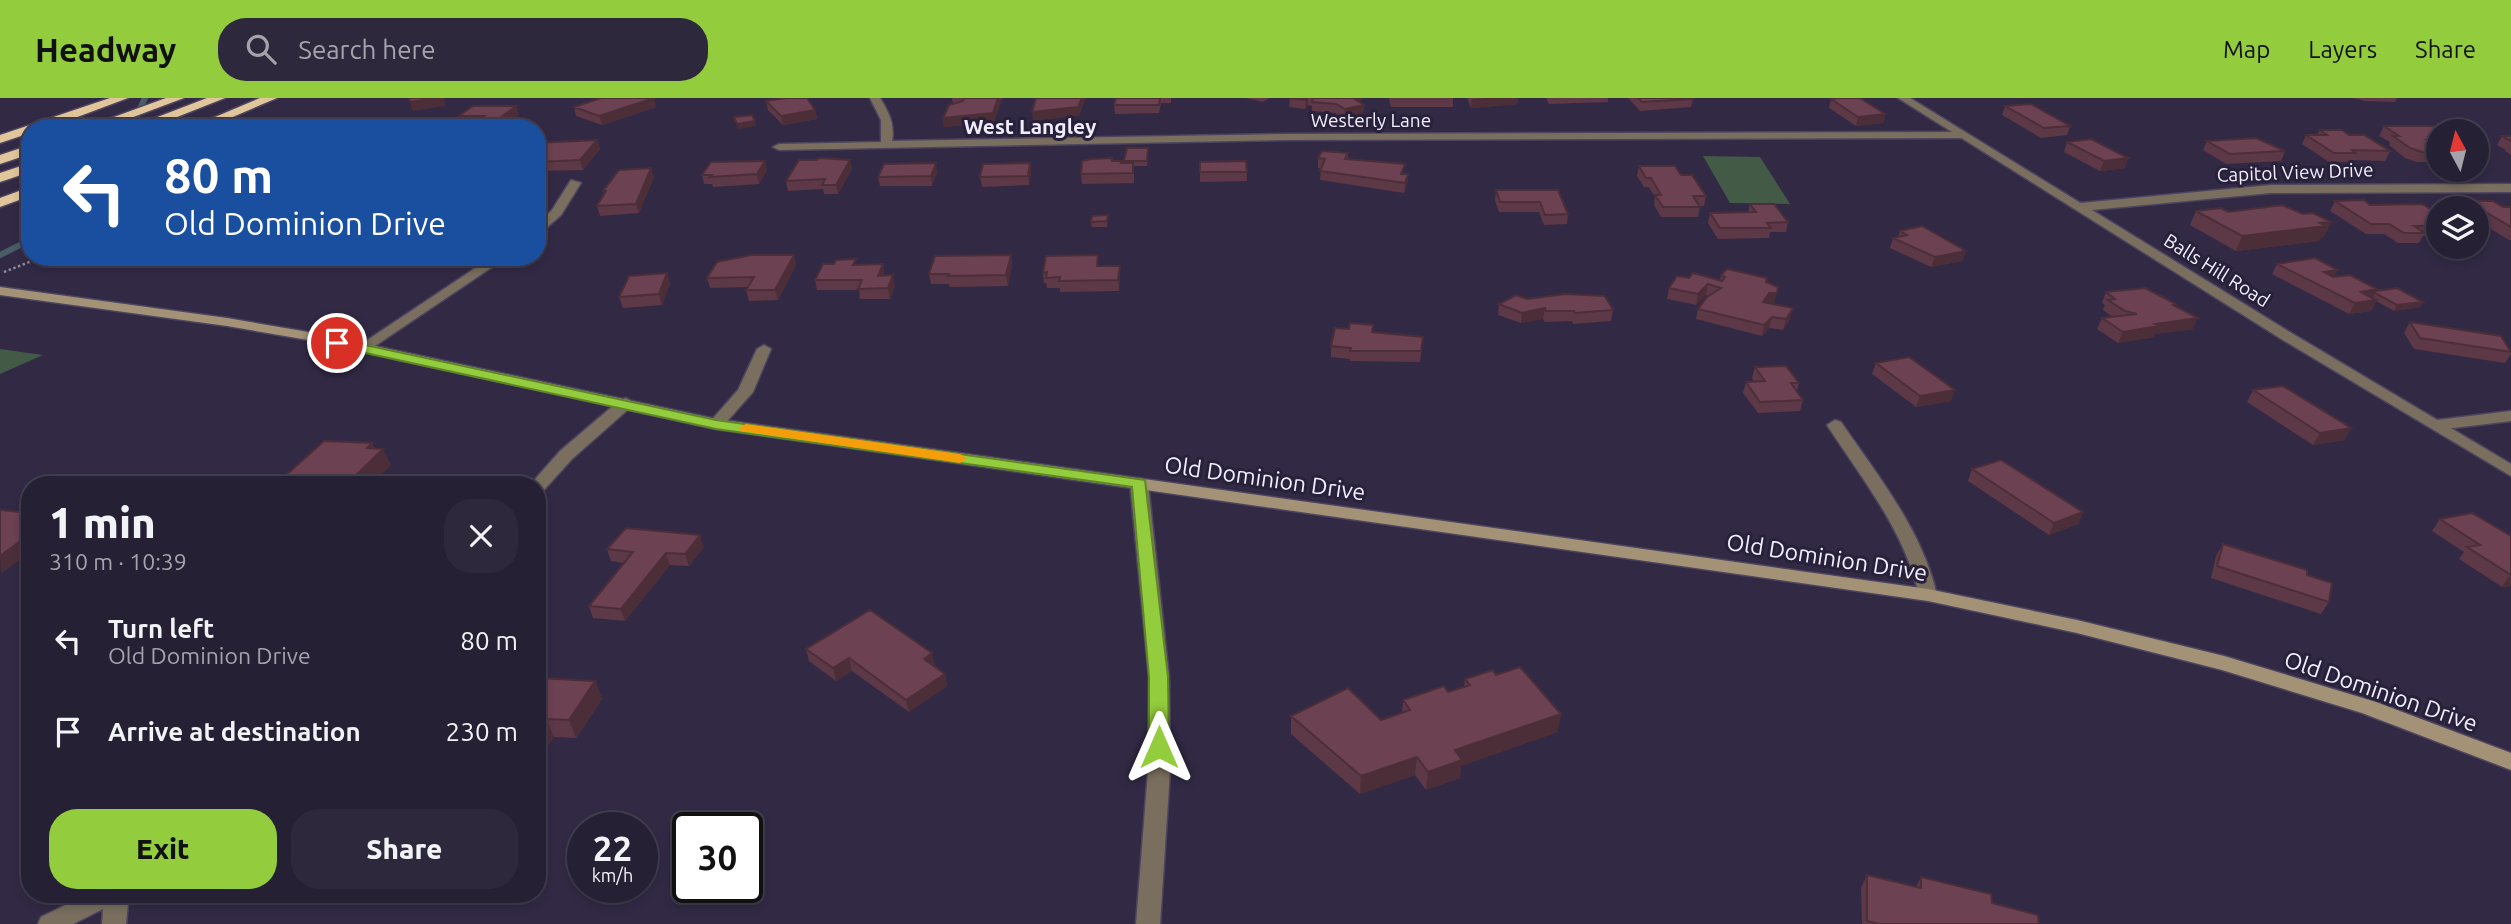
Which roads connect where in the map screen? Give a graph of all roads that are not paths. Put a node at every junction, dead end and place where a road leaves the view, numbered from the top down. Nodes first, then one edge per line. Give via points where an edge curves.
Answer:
1 (122, 98) edge
2 (219, 98) edge
3 (271, 98) edge
4 (874, 98) edge
5 (1903, 98) edge
6 (179, 105) edge
7 (60, 119) edge
8 (125, 119) edge
9 (153, 119) edge
10 (218, 119) edge
11 (21, 132) edge
12 (1963, 135) junction
13 (0, 139) edge
14 (886, 145) junction
15 (779, 147) dead end
16 (21, 152) edge
17 (0, 160) edge
18 (21, 170) edge
19 (0, 178) edge
20 (575, 183) dead end
21 (2511, 188) edge
22 (2081, 207) junction
23 (546, 223) edge
24 (487, 266) edge
25 (0, 291) edge
26 (361, 349) junction
27 (764, 349) dead end
28 (626, 403) junction
29 (2511, 416) edge
30 (716, 424) junction
31 (1835, 425) dead end
32 (2437, 425) junction
33 (2511, 471) edge
34 (546, 477) edge
35 (1139, 483) junction
36 (1928, 595) junction
37 (2511, 762) edge
38 (95, 903) edge
39 (114, 903) edge
40 (50, 924) edge
41 (114, 924) edge
42 (1149, 924) edge

1 - 7 highway
2 - 6 highway
3 - 10 highway
4 - 14 street via 888,117
5 - 12 street, Balls Hill Road
6 - 8 highway
6 - 9 highway
11 - 13 highway
12 - 14 street, Westerly Lane via 1285,137
12 - 22 street, Balls Hill Road
14 - 15 street, Westerly Lane
16 - 17 highway
18 - 19 highway
20 - 23 street
21 - 22 street, Capitol View Drive via 2270,188
22 - 32 street, Balls Hill Road
24 - 26 street
25 - 26 main road, Old Dominion Drive via 227,321
26 - 28 main road, Old Dominion Drive
27 - 30 street via 745,393
28 - 30 main road, Old Dominion Drive
28 - 34 street
29 - 32 street
30 - 35 main road, Old Dominion Drive
31 - 36 street via 1903,530 1927,582
32 - 33 street, Balls Hill Road
35 - 36 main road, Old Dominion Drive
35 - 42 street via 1159,677 1159,771
36 - 37 main road, Old Dominion Drive via 2072,623 2291,682
38 - 40 street
39 - 41 street

